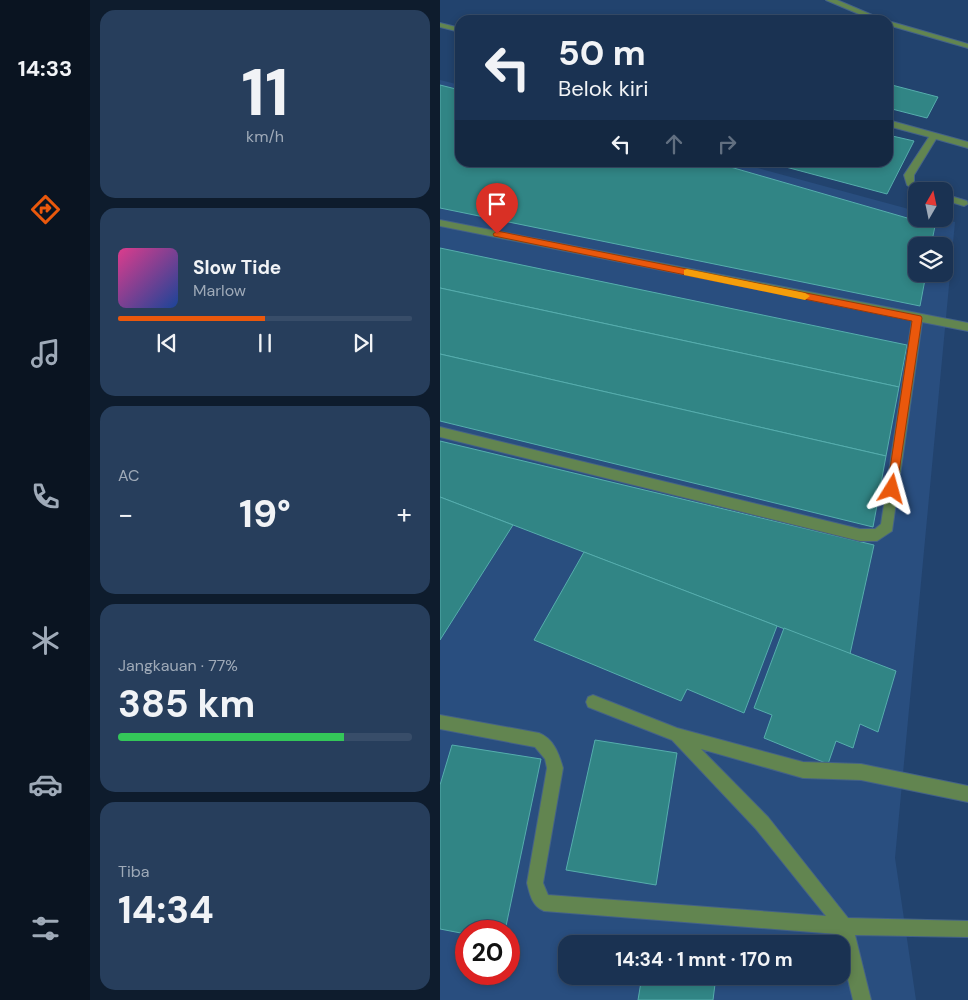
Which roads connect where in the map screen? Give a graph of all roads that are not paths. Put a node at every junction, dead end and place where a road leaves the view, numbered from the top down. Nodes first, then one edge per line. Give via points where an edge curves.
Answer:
1 (830, 0) edge
2 (868, 15) edge
3 (893, 24) edge
4 (440, 25) edge
5 (455, 29) edge
6 (968, 46) edge
7 (893, 124) edge
8 (934, 136) junction
9 (968, 145) edge
10 (910, 182) edge
11 (953, 200) edge
12 (964, 203) dead end
13 (440, 223) edge
14 (917, 318) junction
15 (968, 327) edge
16 (440, 432) edge
17 (593, 702) dead end
18 (440, 722) edge
19 (677, 735) junction
20 (968, 794) edge
21 (844, 926) junction
22 (968, 929) edge
23 (862, 1000) edge

1 - 2 street
3 - 6 street
4 - 5 street
7 - 8 street
8 - 9 street
8 - 10 street via 909,175
11 - 12 street
13 - 14 street
14 - 15 street
14 - 16 street via 887,527 877,535 860,535
17 - 19 street
18 - 21 street via 539,740 552,755 555,768 535,884 544,903
19 - 20 street via 803,770 861,772
19 - 21 street via 762,823
21 - 22 street
21 - 23 street

